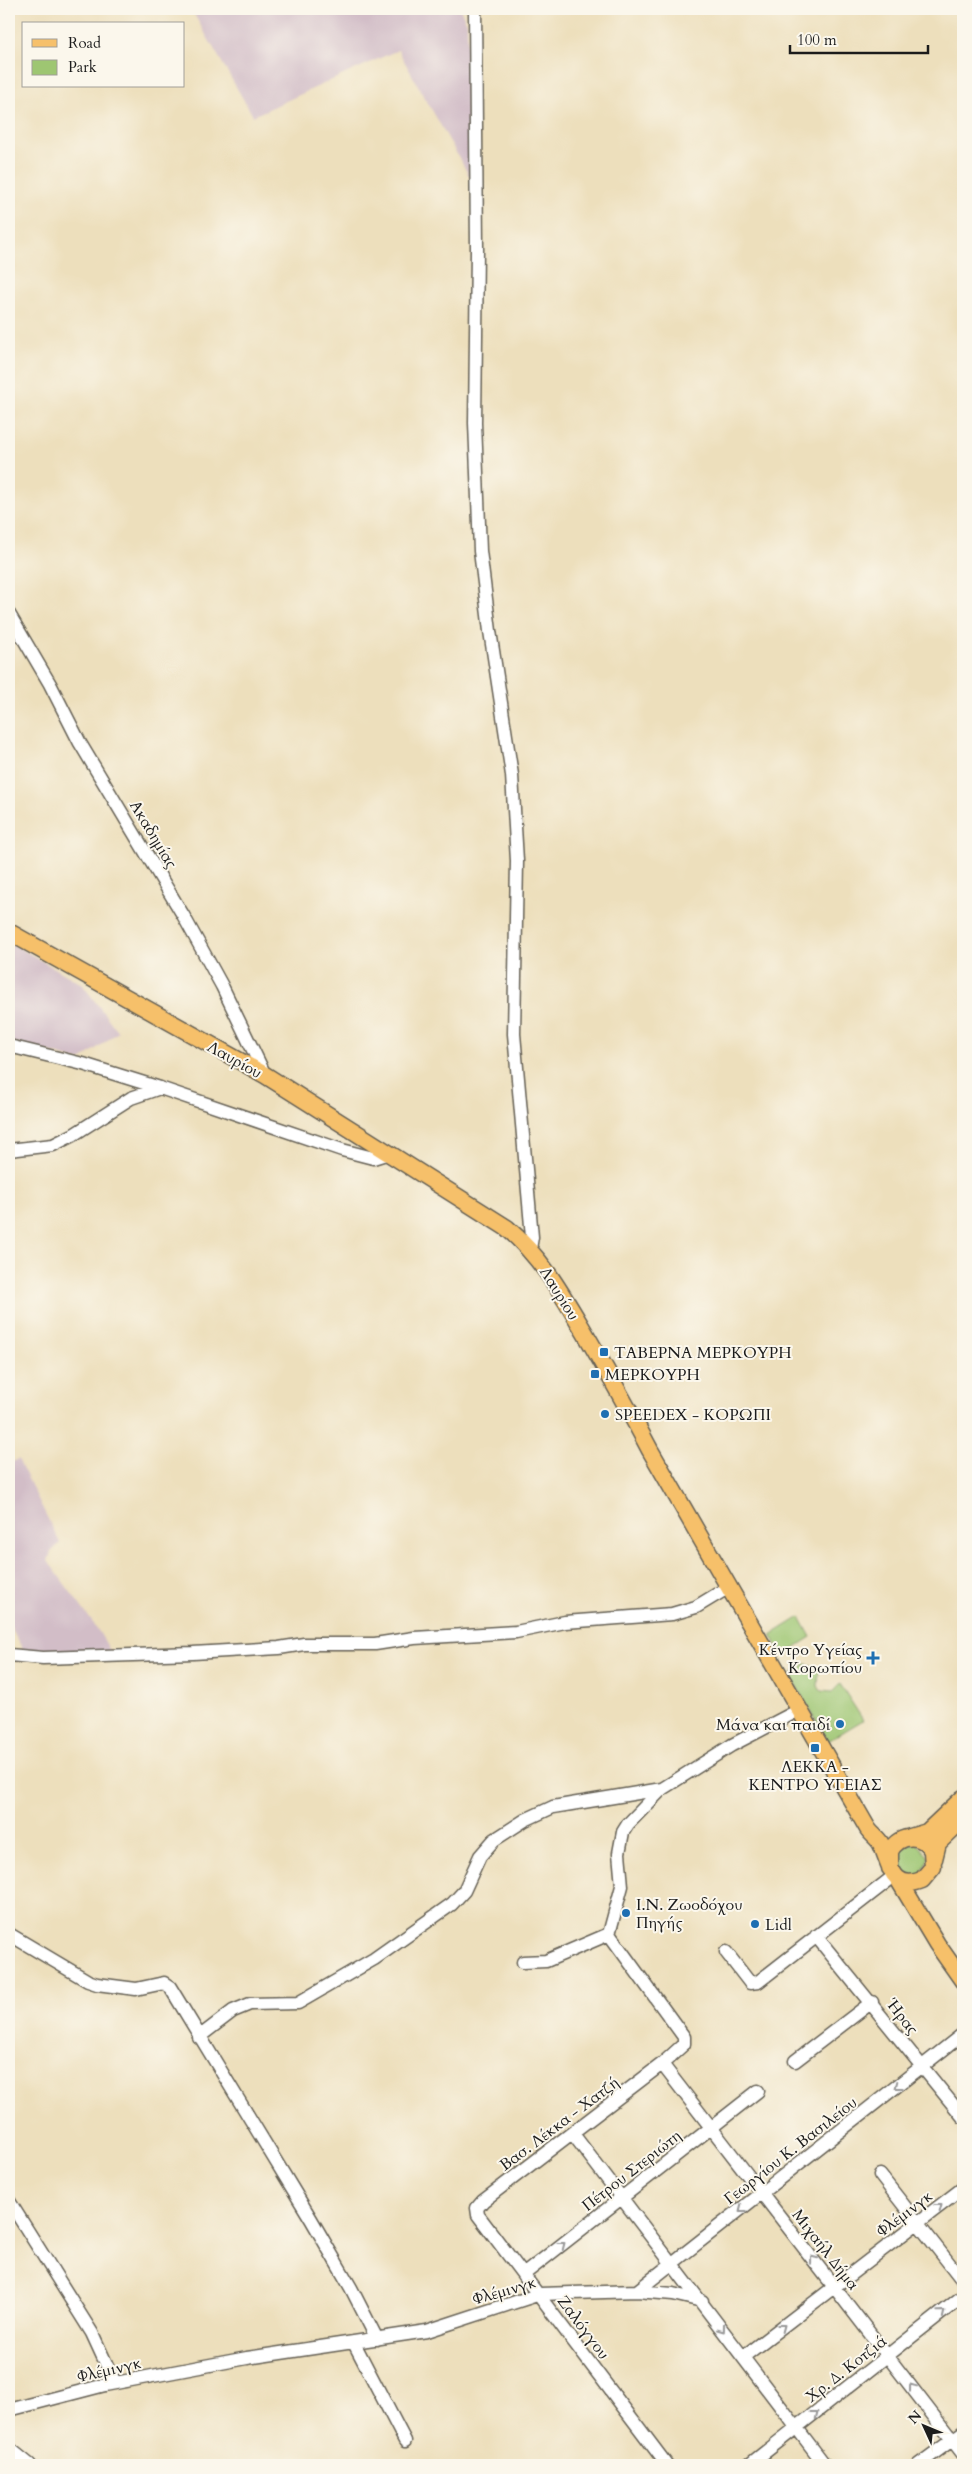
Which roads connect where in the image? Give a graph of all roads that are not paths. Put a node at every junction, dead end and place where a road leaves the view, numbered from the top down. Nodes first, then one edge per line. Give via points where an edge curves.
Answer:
1 (475, 9) edge
2 (9, 614) edge
3 (9, 932) edge
4 (9, 1046) edge
5 (265, 1075) junction
6 (160, 1088) junction
7 (9, 1150) edge
8 (389, 1153) junction
9 (530, 1249) junction
10 (729, 1587) junction
11 (9, 1655) edge
12 (801, 1709) junction
13 (662, 1789) junction
14 (963, 1798) edge
15 (963, 1819) edge
16 (864, 1821) junction
17 (905, 1839) junction
18 (934, 1859) junction
19 (894, 1874) junction
20 (926, 1877) junction
21 (915, 1909) junction
22 (9, 1934) edge
23 (609, 1934) junction
24 (816, 1936) junction
25 (726, 1952) dead end
26 (523, 1962) dead end
27 (963, 1981) edge
28 (872, 2002) junction
29 (963, 2034) edge
30 (199, 2036) junction
31 (795, 2062) dead end
32 (662, 2064) junction
33 (922, 2067) junction
34 (758, 2091) dead end
35 (963, 2117) edge
36 (710, 2128) junction
37 (573, 2134) junction
38 (880, 2175) dead end
39 (963, 2188) edge
40 (762, 2193) junction
41 (622, 2198) junction
42 (9, 2201) edge
43 (477, 2208) joint
44 (917, 2224) junction
45 (672, 2264) junction
46 (523, 2274) junction
47 (963, 2281) edge
48 (834, 2287) junction
49 (637, 2291) junction
50 (540, 2294) junction
51 (963, 2296) edge
52 (702, 2301) junction
53 (377, 2339) junction
54 (354, 2343) junction
55 (889, 2356) junction
56 (743, 2357) junction
57 (114, 2383) junction
58 (23, 2408) junction
59 (9, 2410) edge
60 (9, 2420) edge
61 (796, 2428) junction
62 (963, 2432) edge
63 (952, 2440) junction
64 (405, 2441) dead end
65 (9, 2448) edge
66 (963, 2454) edge
67 (30, 2465) edge
68 (667, 2465) edge
69 (749, 2465) edge
70 (825, 2465) edge
71 (918, 2465) edge

1 - 9 street via 475,423 480,551 512,775 517,861 514,1034 532,1237
2 - 5 street, Ακαδημίας via 80,743 183,915
3 - 5 main road, Λαυρίου
4 - 6 street
5 - 8 main road, Λαυρίου
6 - 7 street via 131,1098 53,1145
6 - 8 street via 357,1154 373,1158
8 - 9 main road, Λαυρίου via 507,1228
9 - 10 main road, Λαυρίου via 550,1275
10 - 11 street via 696,1608 672,1614 565,1622 516,1632 414,1638 375,1644 304,1644 193,1653 43,1658
10 - 12 main road, Λαυρίου
12 - 13 street via 732,1745
12 - 16 main road, Λαυρίου
13 - 23 street via 624,1832 619,1853 622,1886
13 - 30 street via 553,1807 525,1820 494,1840 480,1856 464,1891 452,1904 374,1959 298,2003 250,2004 233,2011
14 - 17 main road via 928,1832
15 - 18 main road via 938,1843
16 - 17 main road via 883,1836
16 - 19 main road, Λαυρίου via 882,1845
17 - 18 main road via 925,1842
17 - 19 main road via 890,1851
18 - 20 main road
19 - 20 main road via 912,1883
19 - 21 main road, Λαυρίου
19 - 24 street
20 - 21 main road via 914,1892
21 - 27 main road, Λαυρίου
22 - 30 street via 97,1984 136,1989 164,1983 176,1995
23 - 26 street via 546,1961
23 - 32 street, Βασ. Λέκκα - Χατζή via 684,2037 684,2044
24 - 25 street via 753,1984
24 - 28 street, Ήρας
28 - 31 street
28 - 33 street, Ήρας
29 - 33 street, Γεωργίου Κ. Βασιλείου
30 - 53 street via 311,2219
32 - 36 street, Μιχαήλ Δήμα
32 - 37 street, Βασ. Λέκκα - Χατζή
33 - 35 street, Ήρας
33 -> 40 street, Γεωργίου Κ. Βασιλείου
34 - 36 street, Πέτρου Στεριώτη
36 - 40 street, Μιχαήλ Δήμα
36 - 41 street, Πέτρου Στεριώτη
37 - 41 street
37 - 43 street, Βασ. Λέκκα - Χατζή
38 - 44 street
44 -> 39 street, Φλέμινγκ
40 -> 45 street, Γεωργίου Κ. Βασιλείου
48 -> 40 street, Μιχαήλ Δήμα
41 - 45 street
46 -> 41 street, Πέτρου Στεριώτη
42 - 57 street via 92,2333
43 - 46 street, Ζαλόγγου via 478,2215
44 - 47 street
44 - 48 street, Φλέμινγκ
45 - 49 street, Γεωργίου Κ. Βασιλείου
45 - 52 street
46 - 50 street, Ζαλόγγου
48 - 55 street, Μιχαήλ Δήμα
56 -> 48 street, Φλέμινγκ
49 - 50 street, Φλέμινγκ
49 - 52 street, Φλέμινγκ via 673,2294
50 - 53 street, Φλέμινγκ via 427,2331
50 - 68 street, Ζαλόγγου
55 -> 51 street, Χρ. Δ. Κοτζιά
52 -> 56 street
53 - 54 street, Φλέμινγκ
54 - 57 street, Φλέμινγκ via 247,2358
54 - 64 street
61 -> 55 street, Χρ. Δ. Κοτζιά
63 -> 55 street, Μιχαήλ Δήμα
56 - 61 street
57 - 58 street, Φλέμινγκ
58 - 59 street, Φλέμινγκ
58 - 60 street
61 - 69 street, Χρ. Δ. Κοτζιά
61 - 70 street
62 - 63 street
63 - 66 street, Μιχαήλ Δήμα
63 - 71 street
65 - 67 street

